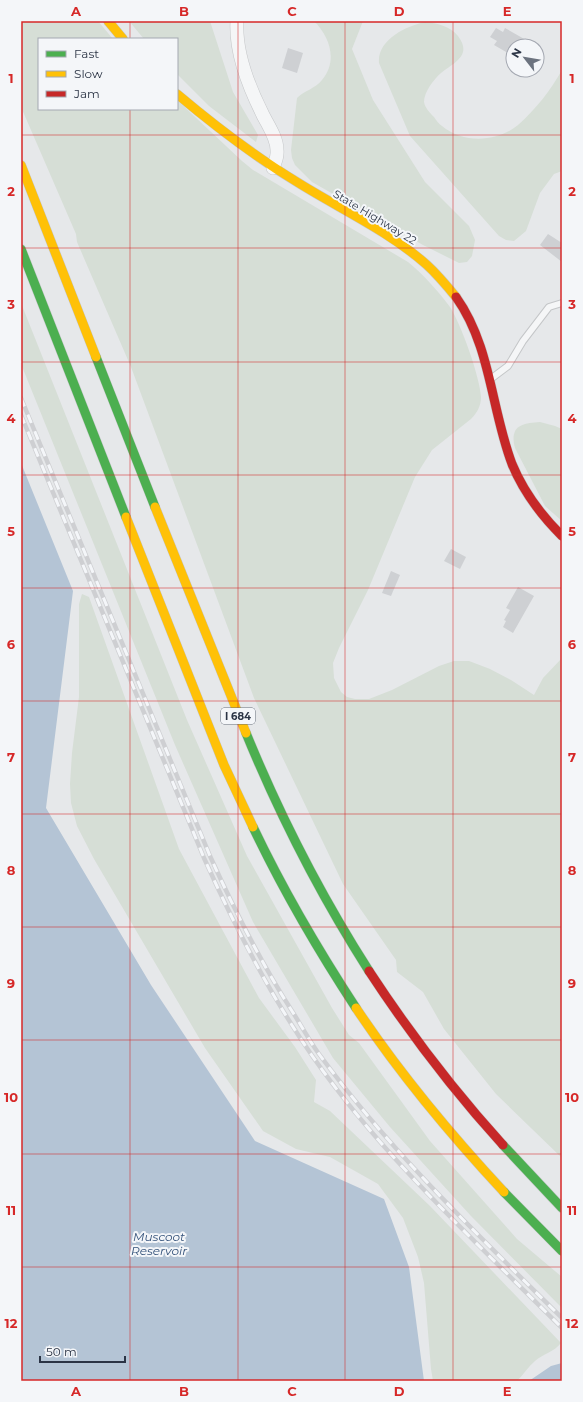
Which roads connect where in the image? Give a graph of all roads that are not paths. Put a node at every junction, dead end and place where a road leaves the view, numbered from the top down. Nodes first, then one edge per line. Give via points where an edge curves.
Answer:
1 (108, 21) edge
2 (238, 21) edge
3 (122, 38) edge
4 (178, 95) edge
5 (21, 165) edge
6 (273, 168) junction
7 (21, 249) edge
8 (562, 303) edge
9 (490, 379) junction
10 (562, 536) edge
11 (562, 1208) edge
12 (562, 1251) edge

1 - 3 main road
2 - 6 street via 236,33 247,78 276,142 277,159
4 - 6 main road, State Highway 22
5 - 11 main road, I 684 via 226,687 306,864 369,970 440,1071 519,1163
6 - 9 main road, State Highway 22 via 397,242 430,267 467,314 483,352
7 - 12 main road, I 684 via 222,757 250,823 279,879 343,988 415,1090 454,1138
8 - 9 lane via 549,307 508,366
9 - 10 main road, State Highway 22 via 512,464 538,510

